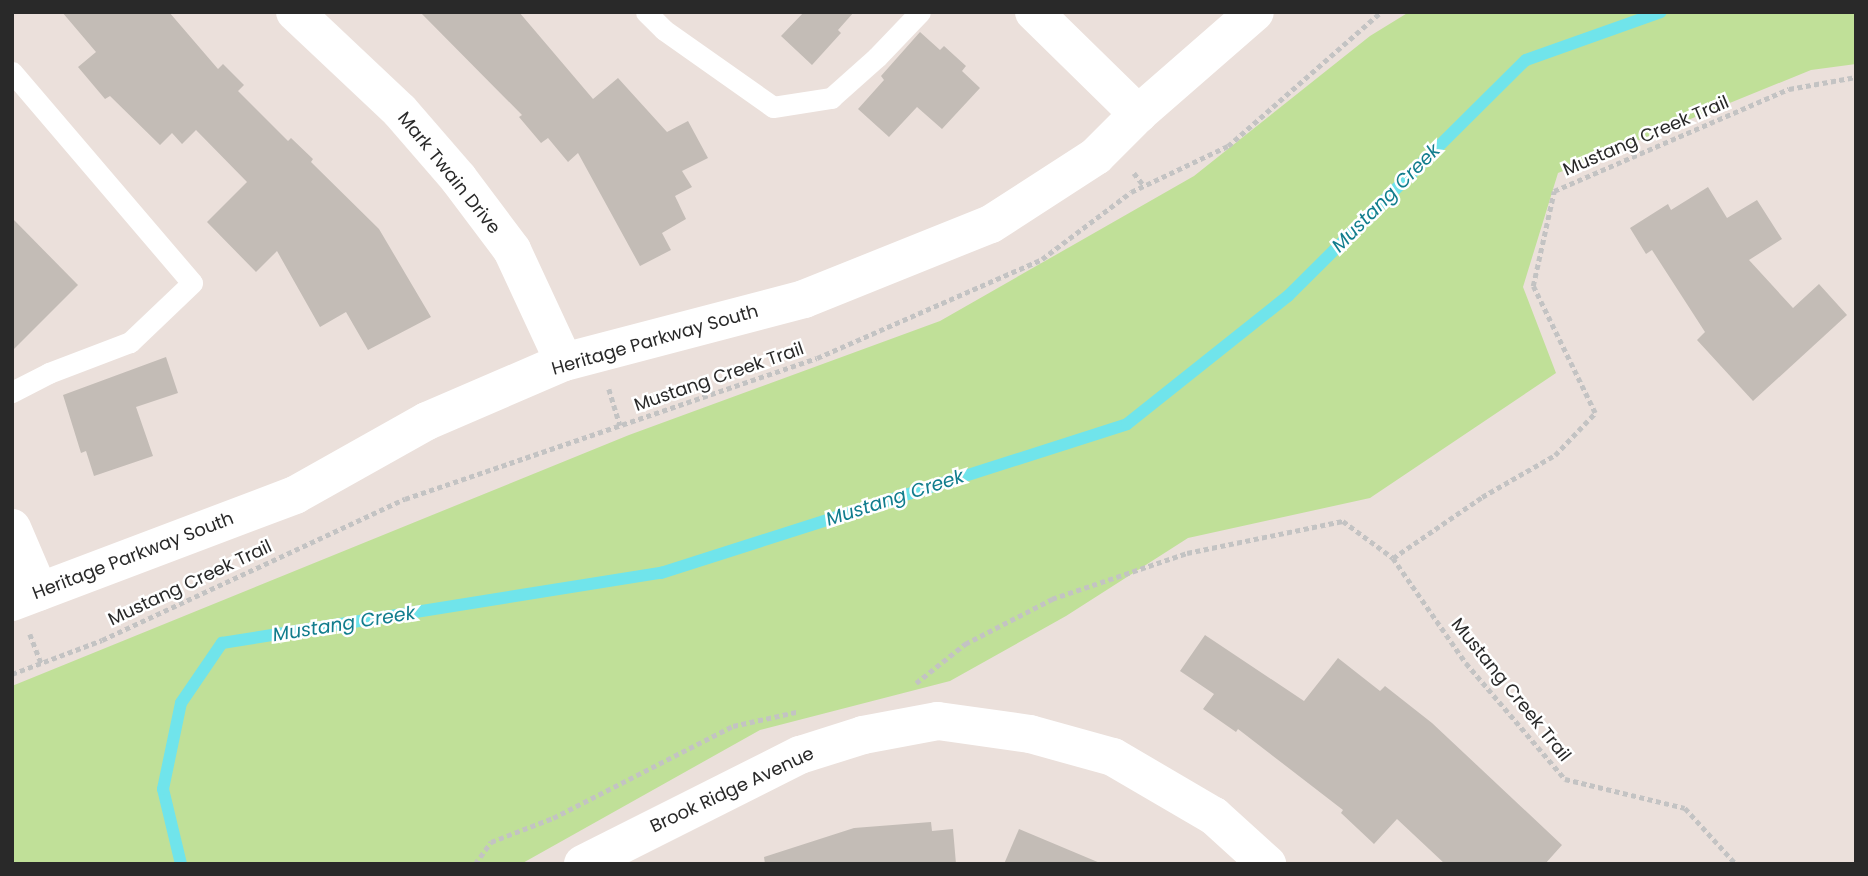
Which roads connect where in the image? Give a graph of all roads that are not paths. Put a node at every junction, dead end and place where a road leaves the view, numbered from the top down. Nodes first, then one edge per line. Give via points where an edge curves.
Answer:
1 (295, 12) edge
2 (646, 12) edge
3 (920, 12) edge
4 (1034, 12) edge
5 (1255, 12) edge
6 (12, 72) edge
7 (1138, 114) junction
8 (564, 362) junction
9 (12, 392) edge
10 (12, 528) edge
11 (26, 596) edge
12 (583, 864) edge
13 (1267, 864) edge

1 - 8 street, Mark Twain Drive via 400,111 458,178 512,250
2 - 3 lane via 664,30 774,107 831,99
4 - 7 street
5 - 7 street, Heritage Parkway South
6 - 9 lane via 192,284 130,342
7 - 8 street, Heritage Parkway South via 1096,156 991,224 804,299
8 - 11 street, Heritage Parkway South via 427,421 295,495
10 - 11 street
12 - 13 street, Brook Ridge Avenue via 800,755 863,735 938,721 1030,734 1113,757 1214,816

